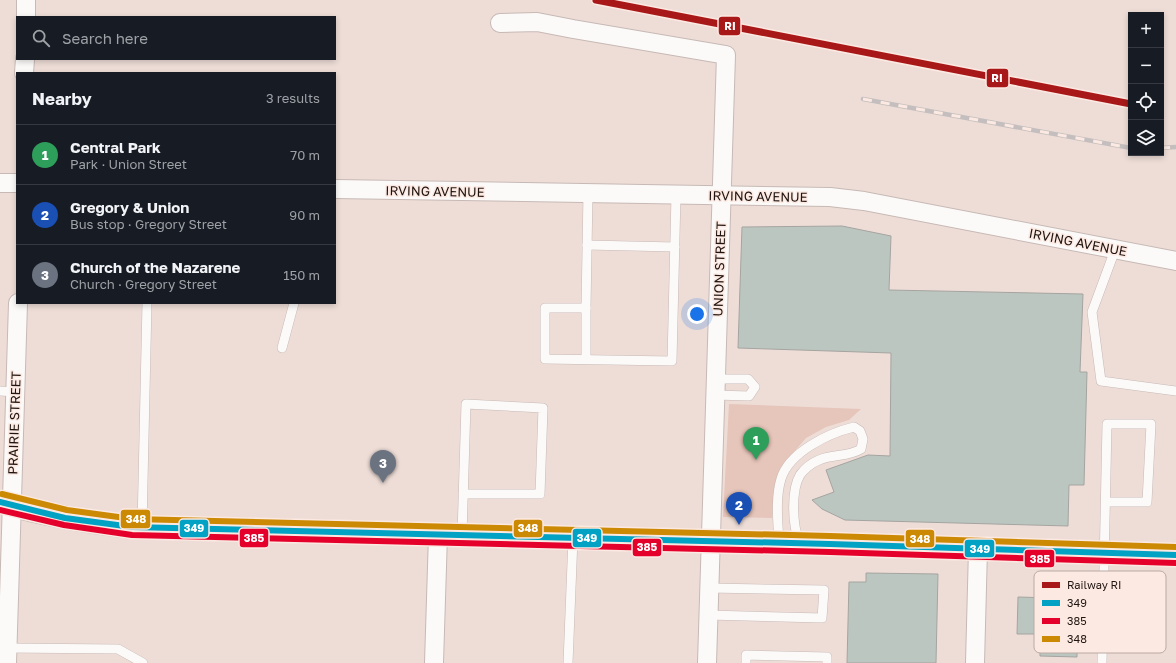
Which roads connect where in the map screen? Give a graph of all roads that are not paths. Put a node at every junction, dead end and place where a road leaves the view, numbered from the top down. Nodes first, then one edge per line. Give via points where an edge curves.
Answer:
1 (26, 0) edge
2 (26, 16) edge
3 (500, 23) dead end
4 (25, 60) edge
5 (24, 72) edge
6 (0, 183) edge
7 (16, 184) edge
8 (336, 189) edge
9 (588, 193) junction
10 (676, 195) junction
11 (721, 196) junction
12 (587, 245) junction
13 (675, 247) junction
14 (1115, 250) junction
15 (1176, 261) edge
16 (18, 304) edge
17 (147, 304) edge
18 (294, 304) edge
19 (586, 308) junction
20 (282, 348) dead end
21 (586, 359) junction
22 (8, 391) edge
23 (1176, 392) edge
24 (463, 494) junction
25 (1106, 502) junction
26 (6, 504) edge
27 (142, 527) junction
28 (438, 535) junction
29 (462, 535) junction
30 (573, 538) junction
31 (711, 542) junction
32 (778, 543) junction
33 (800, 544) junction
34 (978, 549) junction
35 (1105, 553) junction
36 (1176, 555) edge
37 (1105, 571) edge
38 (709, 588) junction
39 (708, 615) junction
40 (1102, 653) edge
41 (7, 656) edge
42 (143, 663) edge
43 (434, 663) edge
44 (568, 663) edge
45 (707, 663) edge
46 (746, 663) edge
47 (827, 663) edge
48 (975, 663) edge
49 (1102, 663) edge

1 - 2 street
3 - 11 street, UNION STREET via 537,22 726,55
4 - 5 street
6 - 7 street
8 - 9 street, IRVING AVENUE
9 - 10 street, IRVING AVENUE
9 - 12 lane
10 - 11 street, IRVING AVENUE
10 - 13 lane
11 - 14 street, IRVING AVENUE via 830,197 864,201
11 - 31 street, UNION STREET
12 - 13 lane
12 - 19 lane
13 - 21 lane via 672,361
14 - 15 street, IRVING AVENUE
14 - 23 lane via 1092,312 1101,381
16 - 22 street, PRAIRIE STREET
17 - 27 lane
18 - 20 lane
19 - 21 lane
19 - 21 lane via 545,308 545,359
22 - 26 street, PRAIRIE STREET
24 - 24 lane via 466,404 543,408 540,494
24 - 29 lane
25 - 25 lane via 1107,424 1151,424 1147,502
25 - 35 lane
26 - 27 main road via 69,519
26 - 41 street, PRAIRIE STREET
27 - 28 main road
28 - 29 main road
28 - 43 street
29 - 30 main road
30 - 31 main road
30 - 44 lane
31 - 32 main road
31 - 38 street, UNION STREET
32 - 33 main road
32 - 33 lane via 778,501 781,478 785,470 795,458 817,442 854,427 860,431 863,439 861,449 854,454 820,460 807,467 798,480 794,496 796,535
33 - 34 main road
34 - 35 main road
34 - 48 street
35 - 36 main road
35 - 37 lane
38 - 39 street, UNION STREET
38 - 39 lane via 824,590 822,618
39 - 45 street, UNION STREET
40 - 49 lane
41 - 42 lane via 118,649
46 - 47 lane via 746,655 827,657

